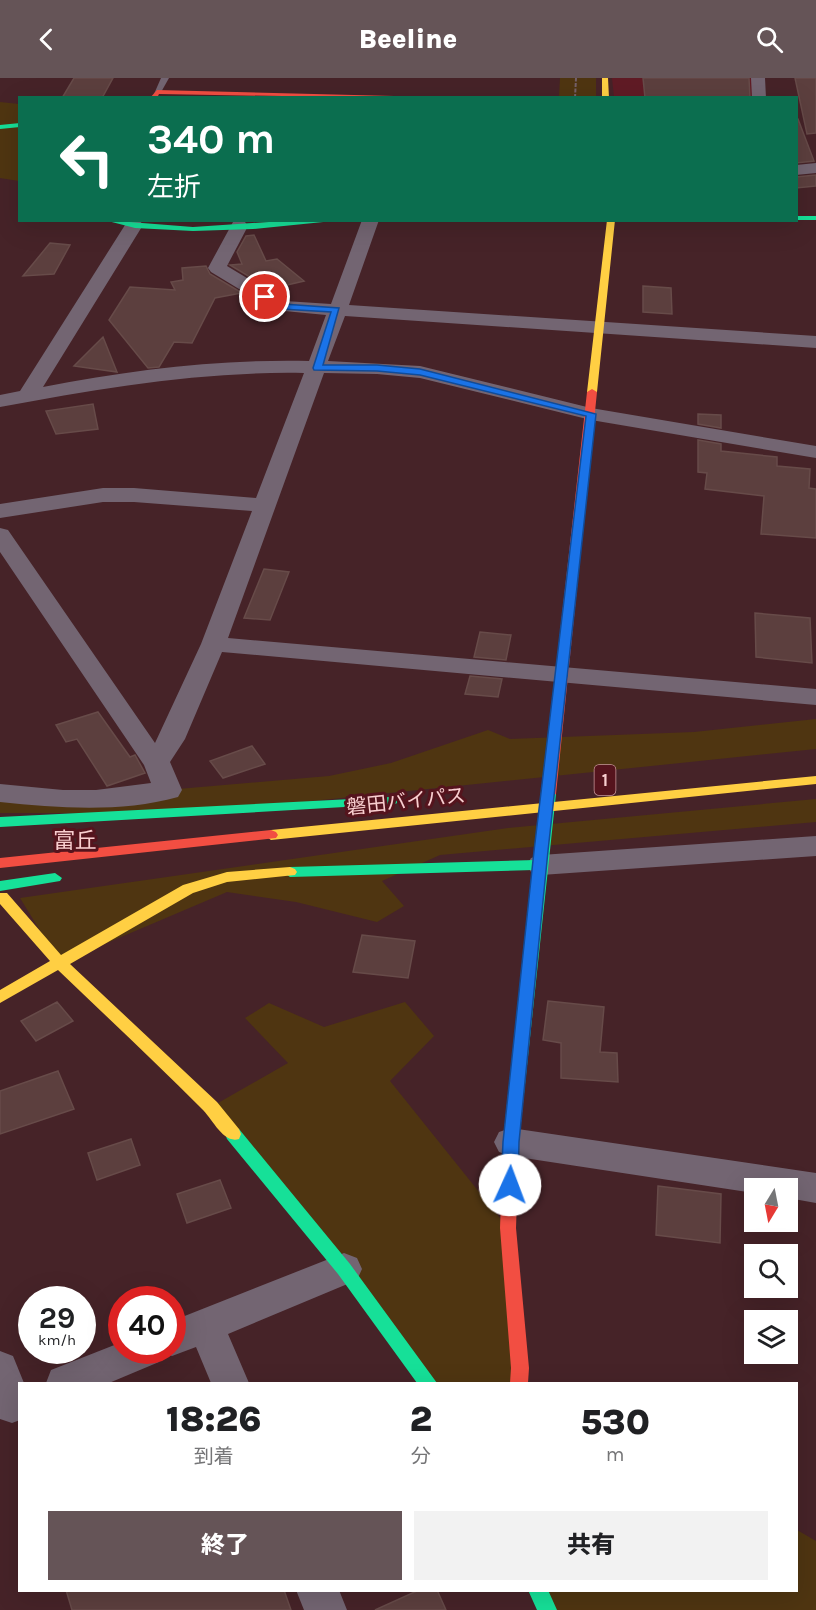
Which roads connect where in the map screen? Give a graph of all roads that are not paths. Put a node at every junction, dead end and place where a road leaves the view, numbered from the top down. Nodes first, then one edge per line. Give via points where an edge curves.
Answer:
1 (165, 78) edge
2 (605, 78) edge
3 (758, 78) edge
4 (155, 95) edge
5 (235, 96) edge
6 (606, 96) edge
7 (759, 96) edge
8 (18, 125) edge
9 (0, 126) edge
10 (816, 168) edge
11 (798, 170) edge
12 (798, 218) edge
13 (816, 218) edge
14 (118, 222) edge
15 (306, 222) edge
16 (369, 222) edge
17 (611, 222) edge
18 (134, 225) junction
19 (239, 226) junction
20 (336, 310) junction
21 (600, 327) junction
22 (816, 342) edge
23 (318, 368) junction
24 (28, 395) junction
25 (0, 401) edge
26 (591, 414) junction
27 (816, 452) edge
28 (266, 505) junction
29 (0, 511) edge
30 (0, 535) edge
31 (213, 644) junction
32 (560, 674) junction
33 (816, 697) edge
34 (156, 762) junction
35 (816, 780) edge
36 (570, 784) dead end
37 (534, 787) dead end
38 (0, 793) edge
39 (409, 820) junction
40 (0, 822) edge
41 (84, 832) dead end
42 (816, 846) edge
43 (210, 855) dead end
44 (541, 858) junction
45 (0, 862) edge
46 (70, 876) dead end
47 (4, 901) edge
48 (60, 963) junction
49 (0, 997) edge
50 (511, 1142) junction
51 (816, 1188) edge
52 (344, 1269) junction
53 (189, 1332) edge
54 (112, 1364) edge
55 (0, 1369) edge
56 (67, 1382) edge
57 (229, 1382) edge
58 (427, 1382) edge
59 (519, 1382) edge
60 (18, 1403) edge
61 (318, 1592) edge
62 (539, 1592) edge
63 (326, 1610) edge
64 (547, 1610) edge

1 - 4 lane
2 - 6 main road
3 - 7 street
4 - 5 main road
8 - 9 main road
10 - 11 street
12 - 13 main road
14 - 18 main road
15 - 19 main road
16 - 20 street
17 - 21 main road
18 - 19 main road
18 - 24 street
19 - 20 street via 217,268 281,306
20 - 21 street
20 - 23 street
21 - 22 street
21 - 26 main road
23 - 24 street via 259,366 175,372
23 - 26 street via 420,372
23 - 28 street
24 - 25 street
26 - 27 street
26 - 32 main road
28 - 29 street via 103,495
28 - 31 street
30 - 34 street
31 - 32 street
31 - 34 street via 172,739
32 - 33 street
32 - 44 main road
34 - 38 street via 168,790 96,799
35 - 39 main road, 磐田バイパス / 1
36 - 37 main road, 1
39 - 43 main road, 1
39 - 45 main road, 磐田バイパス / 1
40 - 41 main road, 磐田バイパス via 400,800
42 - 44 street
44 - 48 main road via 227,877 188,889
44 - 50 main road
46 - 47 main road
47 - 48 main road
48 - 49 main road
48 - 52 main road via 211,1107
50 - 51 street
50 - 59 main road via 508,1228
52 - 53 street
52 - 58 main road
53 - 57 street
54 - 56 street
55 - 60 street via 12,1405
61 - 63 street
62 - 64 main road

